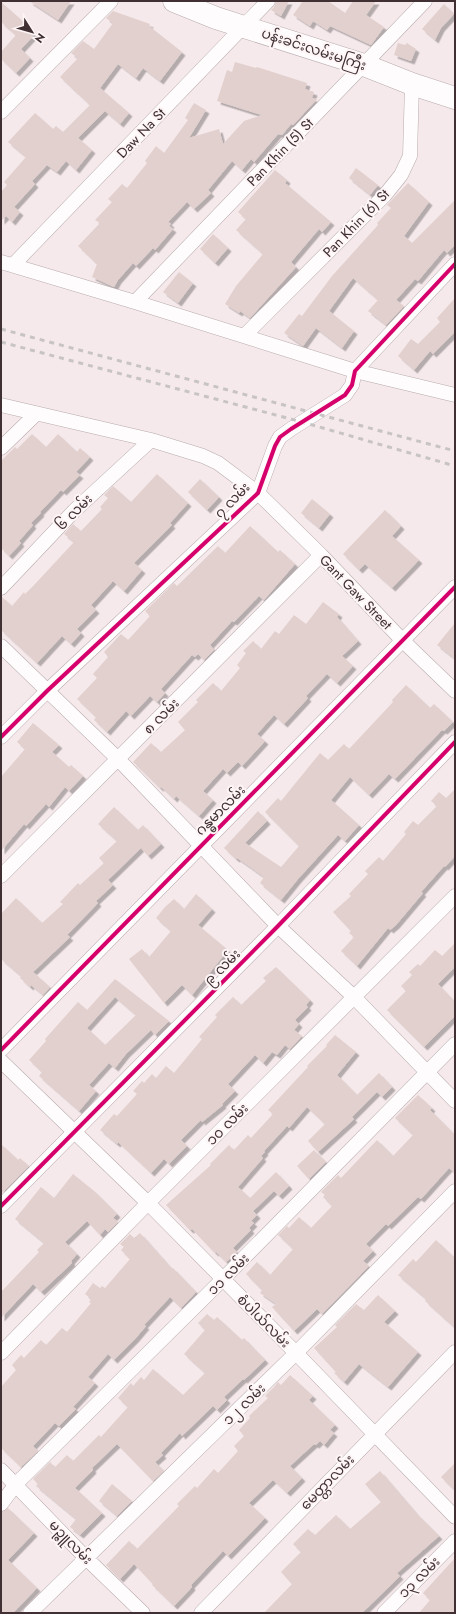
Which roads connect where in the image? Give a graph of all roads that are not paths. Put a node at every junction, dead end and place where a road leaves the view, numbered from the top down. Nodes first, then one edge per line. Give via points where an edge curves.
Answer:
1 (111, 1) edge
2 (174, 1) edge
3 (268, 1) edge
4 (425, 1) edge
5 (245, 26) junction
6 (364, 65) junction
7 (412, 84) junction
8 (455, 98) edge
9 (1, 112) edge
10 (7, 263) edge
11 (455, 264) edge
12 (135, 302) junction
13 (244, 336) junction
14 (355, 371) junction
15 (455, 395) edge
16 (1, 405) edge
17 (36, 414) junction
18 (151, 440) junction
19 (1, 448) edge
20 (258, 493) junction
21 (321, 555) junction
22 (455, 586) edge
23 (1, 588) edge
24 (403, 641) junction
25 (1, 646) edge
26 (47, 691) junction
27 (455, 691) edge
28 (1, 737) edge
29 (455, 742) edge
30 (118, 760) junction
31 (200, 846) junction
32 (1, 876) edge
33 (455, 896) edge
34 (278, 926) junction
35 (354, 997) junction
36 (455, 1044) edge
37 (1, 1050) edge
38 (1, 1061) edge
39 (427, 1071) junction
40 (455, 1101) edge
41 (74, 1132) junction
42 (455, 1191) edge
43 (148, 1203) junction
44 (1, 1206) edge
45 (222, 1280) junction
46 (1, 1352) edge
47 (455, 1352) edge
48 (296, 1353) junction
49 (374, 1435) junction
50 (1, 1470) edge
51 (16, 1484) junction
52 (1, 1504) edge
53 (455, 1517) edge
54 (455, 1541) edge
55 (86, 1558) junction
56 (30, 1613) edge
57 (143, 1613) edge
58 (200, 1613) edge
59 (384, 1613) edge

1 - 9 street
2 - 5 main road, ပန်းခင်းလမ်းမကြီး via 216,18
3 - 5 street, Daw Na St
4 - 6 street, Pan Khin (5) St
5 - 6 main road, ပန်းခင်းလမ်းမကြီး
5 - 10 street, Daw Na St
6 - 7 main road, ပန်းခင်းလမ်းမကြီး
6 - 12 street, Pan Khin (5) St
7 - 8 main road, ပန်းခင်းလမ်းမကြီး
7 - 13 street, Pan Khin (6) St via 410,156 401,175 385,195
10 - 12 street
11 - 14 street, ၇ လမ်း
12 - 13 street
13 - 14 street
14 - 15 street
14 - 20 street, ၇ လမ်း via 352,384 344,395 280,438
16 - 17 street, Gant Gaw Street
17 - 18 street, Gant Gaw Street
17 - 19 street
18 - 20 street, Gant Gaw Street via 213,460
18 - 23 street, ၆ လမ်း via 74,511
20 - 21 street, Gant Gaw Street
20 - 26 street, ၇ လမ်း
21 - 24 street, Gant Gaw Street
21 - 30 street, ၈ လမ်း
22 - 24 street, ဂန္ဓမာလမ်း
24 - 27 street, Gant Gaw Street
24 - 31 street, ဂန္ဓမာလမ်း
25 - 26 street
26 - 28 street, ၇ လမ်း
26 - 30 street
29 - 34 street, ၉ လမ်း
30 - 31 street
30 - 32 street, ၈ လမ်း
31 - 34 street
31 - 37 street, ဂန္ဓမာလမ်း
33 - 35 street, ၁၀ လမ်း
34 - 35 street
34 - 41 street, ၉ လမ်း
35 - 39 street
35 - 43 street, ၁၀ လမ်း
36 - 39 street, ၁၁ လမ်း
38 - 41 street, စံပါယ်လမ်း
39 - 40 street
39 - 45 street, ၁၁ လမ်း
41 - 43 street, စံပါယ်လမ်း
41 - 44 street, ၉ လမ်း
42 - 48 street, ၁၂ လမ်း
43 - 45 street, စံပါယ်လမ်း
43 - 46 street, ၁၀ လမ်း
45 - 48 street, စံပါယ်လမ်း
45 - 51 street, ၁၁ လမ်း
47 - 49 street, မေတ္တာလမ်း
48 - 49 street, စံပါယ်လမ်း
48 - 55 street, ၁၂ လမ်း
49 - 53 street, စံပါယ်လမ်း
49 - 58 street, မေတ္တာလမ်း
50 - 51 street, မဉ္ဇူလမ်း
51 - 52 street, ၁၁ လမ်း
51 - 55 street, မဉ္ဇူလမ်း
54 - 59 street, ၁၃ လမ်း
55 - 56 street, ၁၂ လမ်း
55 - 57 street, မဉ္ဇူလမ်း

